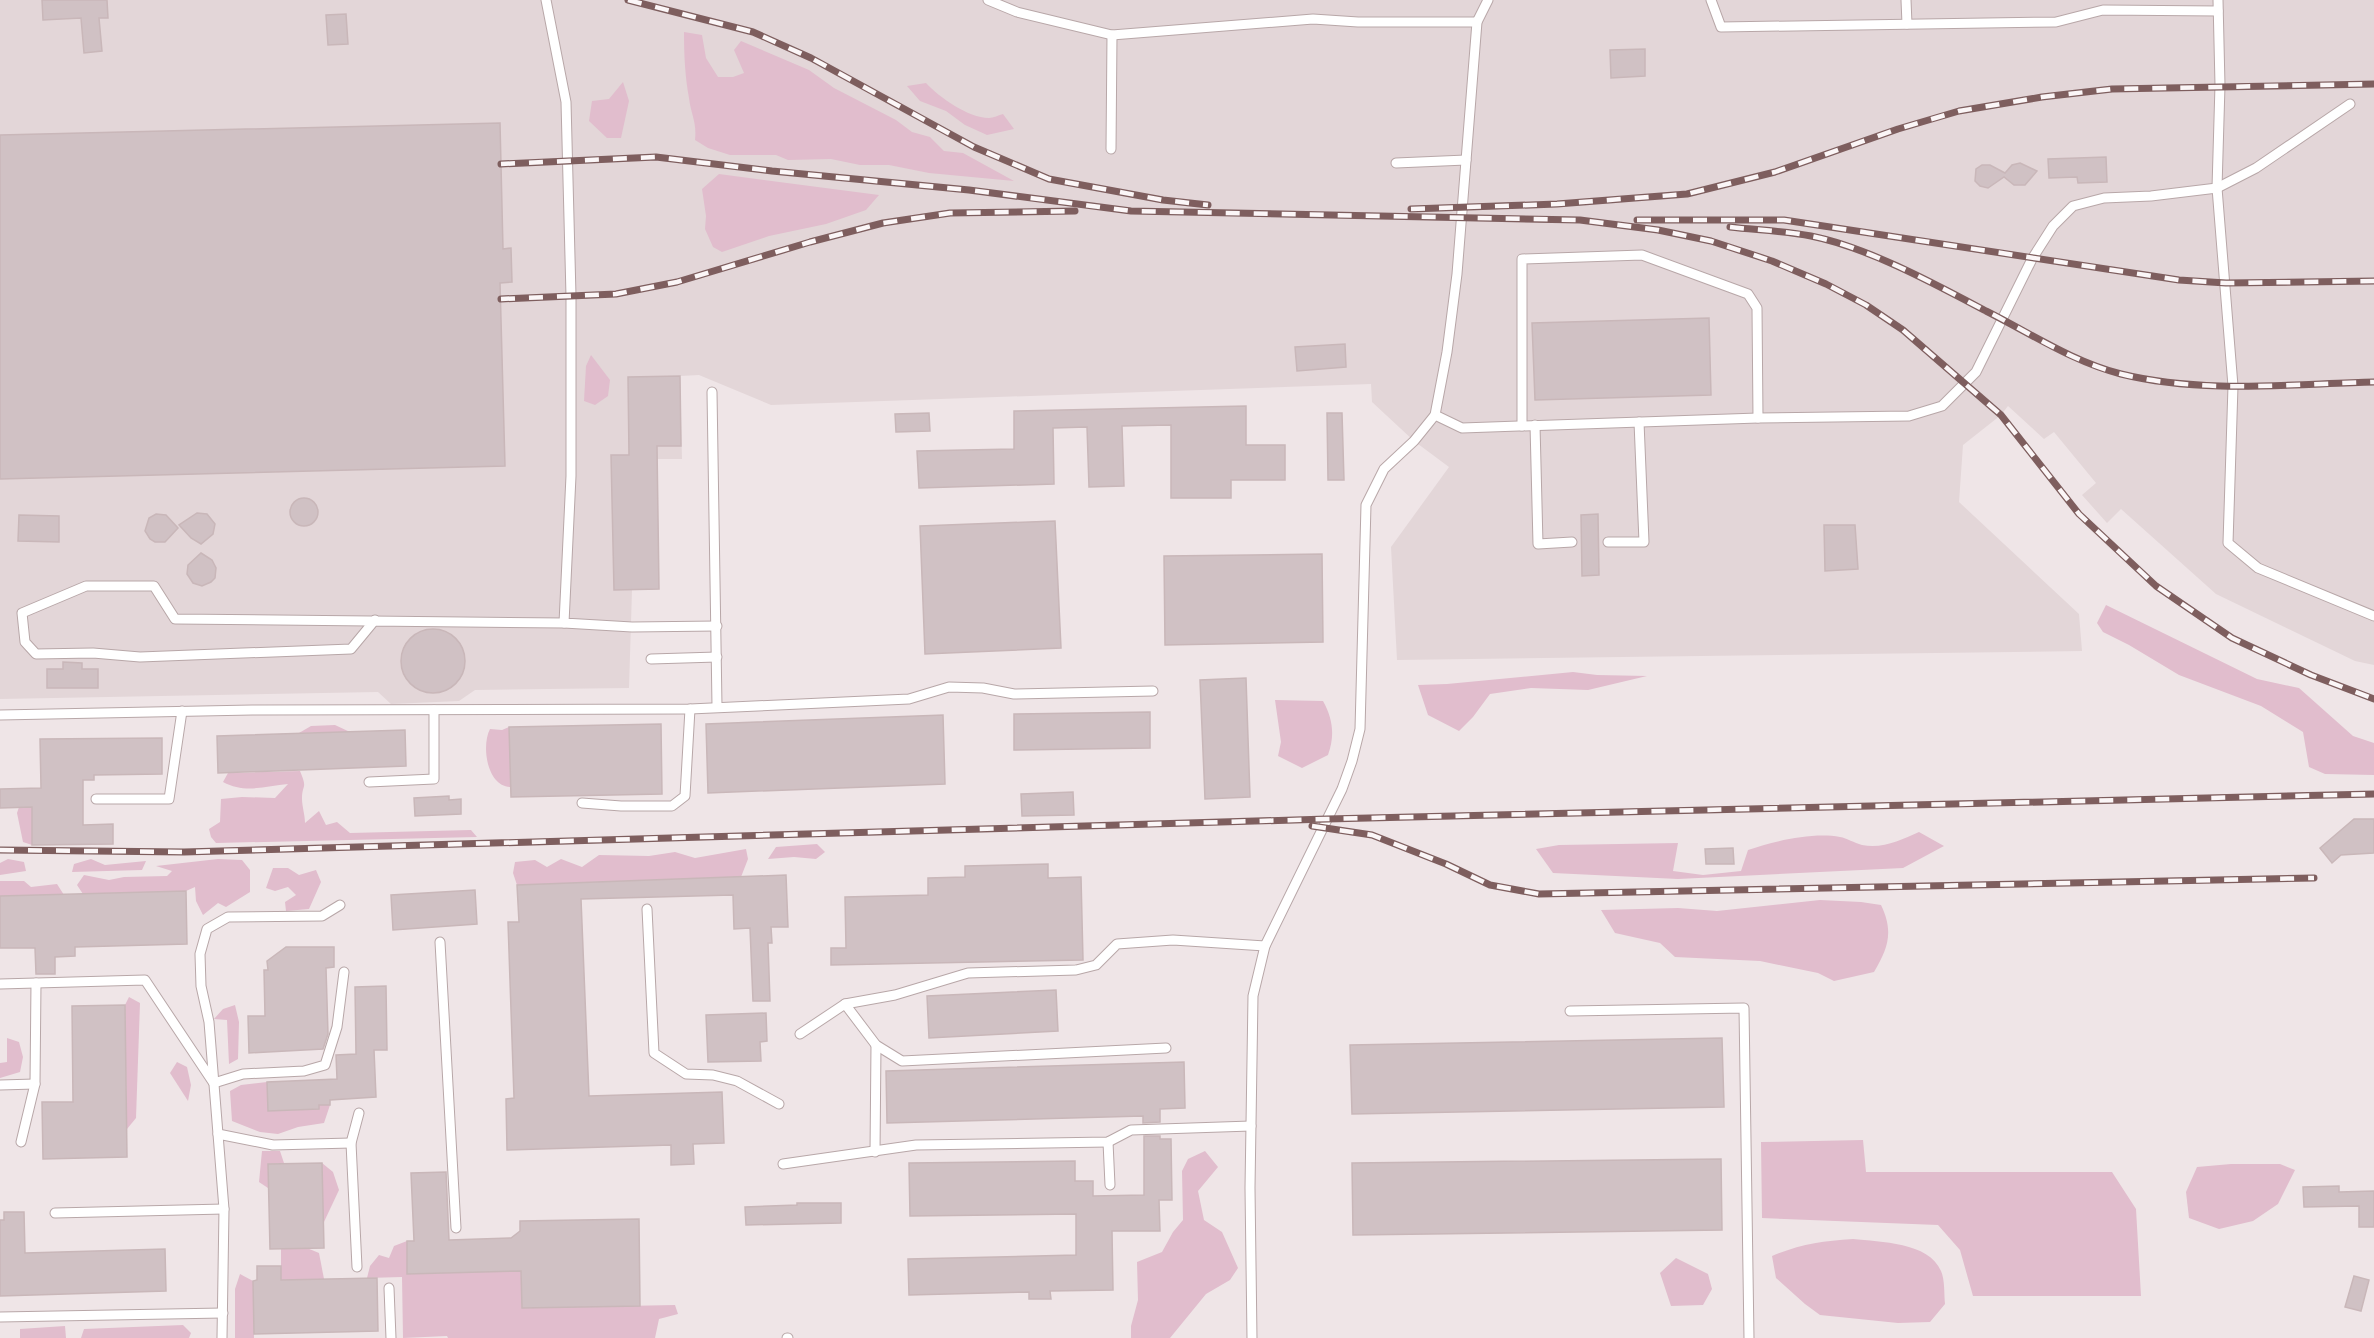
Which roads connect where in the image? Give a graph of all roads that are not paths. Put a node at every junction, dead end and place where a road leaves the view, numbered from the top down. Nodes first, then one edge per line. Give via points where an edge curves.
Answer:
1 (546, 0) edge
2 (988, 0) edge
3 (1488, 0) edge
4 (1711, 0) edge
5 (1906, 0) edge
6 (2218, 0) edge
7 (2103, 5) edge
8 (2218, 11) junction
9 (1477, 22) junction
10 (1907, 24) junction
11 (1112, 35) junction
12 (2350, 104) dead end
13 (1111, 149) dead end
14 (1466, 160) junction
15 (1396, 163) dead end
16 (2217, 188) junction
17 (712, 392) dead end
18 (1435, 415) junction
19 (1758, 418) junction
20 (1639, 422) junction
21 (1535, 425) junction
22 (1522, 426) junction
23 (1572, 542) dead end
24 (1608, 542) dead end
25 (2374, 616) edge
26 (375, 620) junction
27 (564, 623) junction
28 (717, 627) junction
29 (717, 657) junction
30 (651, 659) dead end
31 (1153, 691) dead end
32 (717, 706) junction
33 (690, 709) junction
34 (434, 710) junction
35 (182, 711) junction
36 (0, 715) edge
37 (369, 782) dead end
38 (96, 799) dead end
39 (582, 803) dead end
40 (340, 905) dead end
41 (647, 909) dead end
42 (440, 942) dead end
43 (1265, 946) junction
44 (344, 972) dead end
45 (36, 983) junction
46 (0, 984) edge
47 (845, 1004) junction
48 (1569, 1011) dead end
49 (800, 1034) dead end
50 (876, 1045) junction
51 (1166, 1048) dead end
52 (214, 1083) junction
53 (0, 1084) edge
54 (35, 1084) junction
55 (779, 1104) dead end
56 (359, 1113) dead end
57 (1251, 1126) junction
58 (218, 1134) junction
59 (21, 1142) dead end
60 (1108, 1142) junction
61 (351, 1143) junction
62 (875, 1152) junction
63 (783, 1164) dead end
64 (1110, 1185) dead end
65 (224, 1209) junction
66 (56, 1213) dead end
67 (456, 1228) dead end
68 (357, 1267) dead end
69 (389, 1288) dead end
70 (223, 1313) junction
71 (0, 1317) edge
72 (222, 1338) edge
73 (391, 1338) edge
74 (1252, 1338) edge
75 (1749, 1338) edge

1 - 27 lane via 566,102 571,476
2 - 11 lane via 1017,12
3 - 9 lane
4 - 10 lane via 1722,27
5 - 10 lane
6 - 8 lane
7 - 8 lane
7 - 10 lane via 2056,22
8 - 16 lane
9 - 11 lane via 1313,19
9 - 14 lane
11 - 13 lane
12 - 16 lane via 2256,168
14 - 15 lane
14 - 18 lane via 1457,274
16 - 19 lane via 2104,198 2073,206 2053,226 2032,259 1976,372 1942,406 1909,416
16 - 25 lane via 2233,386 2228,543 2258,568
17 - 28 lane
18 - 22 lane via 1462,428
18 - 43 lane via 1384,469 1365,505 1360,729 1342,789
19 - 20 lane
19 - 22 lane via 1757,308 1748,294 1642,255 1631,255 1522,259
20 - 21 lane
20 - 24 lane via 1644,542
21 - 22 lane
21 - 23 lane via 1538,544
26 - 26 lane via 175,619 154,586 86,586 22,613 25,642 36,654 140,657 351,649
26 - 27 lane
27 - 28 lane
28 - 29 lane
29 - 30 lane
29 - 32 lane
31 - 32 lane via 1014,694 949,687 909,699
32 - 33 lane
33 - 34 lane
33 - 39 lane via 685,796 672,806
34 - 35 lane
34 - 37 lane via 434,779
35 - 36 lane
35 - 38 lane via 168,799
40 - 52 lane via 322,916 228,917 207,929 200,954 201,986 209,1022
41 - 55 lane via 654,1053 686,1074 738,1081
42 - 67 lane
43 - 47 lane via 1173,940 1117,944 1096,965 1076,970 968,973 895,995
43 - 57 lane via 1253,996
44 - 52 lane via 337,1026 325,1065 304,1071 243,1074
45 - 46 lane
45 - 52 lane via 145,980
45 - 54 lane
47 - 49 lane
47 - 50 lane
48 - 75 lane via 1744,1008
50 - 51 lane via 902,1061
50 - 62 lane
52 - 58 lane
53 - 54 lane
54 - 59 lane
56 - 61 lane
57 - 60 lane via 1131,1130
57 - 74 lane
58 - 61 lane via 273,1145
58 - 65 lane
60 - 62 lane via 916,1145
60 - 64 lane
61 - 68 lane
62 - 63 lane
65 - 66 lane
65 - 70 lane
69 - 73 lane
70 - 71 lane
70 - 72 lane

